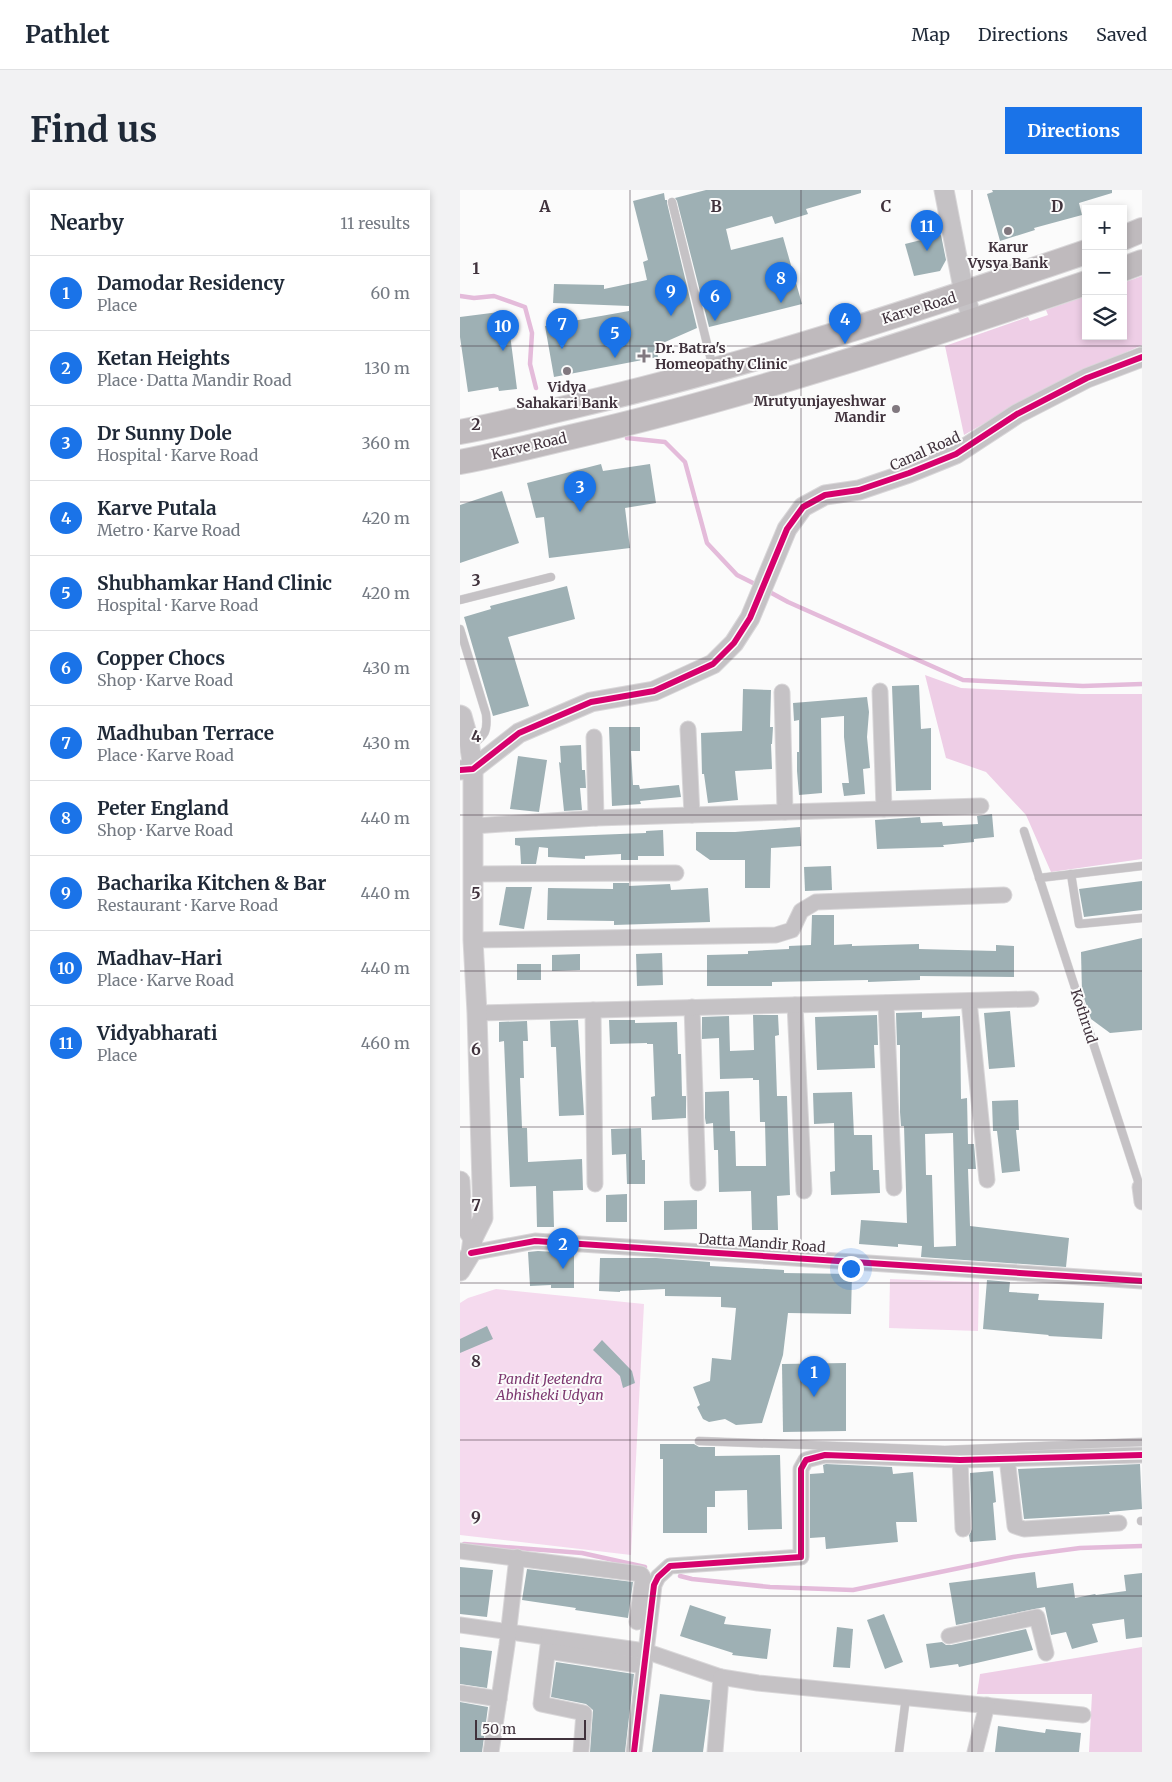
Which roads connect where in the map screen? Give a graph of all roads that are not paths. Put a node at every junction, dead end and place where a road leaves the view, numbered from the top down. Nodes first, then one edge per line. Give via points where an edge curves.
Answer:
1 (944, 190) edge
2 (672, 202) dead end
3 (1142, 230) edge
4 (1127, 236) edge
5 (1082, 253) edge
6 (1142, 262) edge
7 (1127, 268) edge
8 (1082, 284) edge
9 (964, 293) junction
10 (973, 321) junction
11 (1142, 357) edge
12 (713, 370) junction
13 (460, 432) edge
14 (460, 462) edge
15 (551, 577) dead end
16 (460, 600) edge
17 (460, 629) edge
18 (880, 691) dead end
19 (782, 692) dead end
20 (460, 715) edge
21 (688, 729) dead end
22 (594, 737) dead end
23 (470, 747) junction
24 (467, 769) edge
25 (981, 806) dead end
26 (884, 809) junction
27 (785, 812) junction
28 (692, 816) junction
29 (596, 818) junction
30 (473, 826) junction
31 (1024, 832) dead end
32 (1142, 866) edge
33 (676, 873) dead end
34 (473, 874) junction
35 (1071, 874) junction
36 (1039, 878) junction
37 (1004, 895) dead end
38 (1142, 918) edge
39 (473, 940) junction
40 (1031, 999) dead end
41 (969, 1000) junction
42 (886, 1003) junction
43 (795, 1005) junction
44 (692, 1007) junction
45 (592, 1010) junction
46 (477, 1013) junction
47 (987, 1180) dead end
48 (460, 1181) edge
49 (698, 1183) dead end
50 (595, 1184) dead end
51 (894, 1188) dead end
52 (804, 1191) dead end
53 (1141, 1192) edge
54 (472, 1246) junction
55 (460, 1271) edge
56 (1142, 1281) edge
57 (699, 1441) dead end
58 (1142, 1442) edge
59 (1142, 1455) edge
60 (1008, 1458) junction
61 (960, 1460) junction
62 (1119, 1523) dead end
63 (964, 1529) dead end
64 (460, 1551) edge
65 (517, 1557) junction
66 (637, 1622) dead end
67 (460, 1625) edge
68 (508, 1632) junction
69 (949, 1636) dead end
70 (549, 1645) junction
71 (1046, 1653) dead end
72 (644, 1659) junction
73 (721, 1677) junction
74 (460, 1693) edge
75 (906, 1697) junction
76 (499, 1699) junction
77 (987, 1706) junction
78 (1083, 1715) dead end
79 (491, 1752) edge
80 (581, 1752) edge
81 (634, 1752) edge
82 (714, 1752) edge
83 (900, 1752) edge
84 (976, 1752) edge

1 - 9 street
2 - 12 lane
3 - 4 main road
5 - 9 main road, Karve Road
6 - 7 main road
8 - 10 main road, Karve Road
9 - 10 street
9 - 12 main road, Karve Road
10 - 14 main road, Karve Road via 647,419
11 - 24 street, Canal Road via 1087,378 1017,414 956,454 859,490 825,495 803,507 787,528 750,618 734,643 713,664 654,691 591,702 519,733
12 - 13 main road, Karve Road via 640,391
15 - 16 lane
17 - 23 lane via 487,725 485,734
18 - 26 street
19 - 27 street
20 - 23 street
21 - 28 street
22 - 29 street
23 - 24 street
24 - 30 street
25 - 26 street
26 - 27 street
27 - 28 street
28 - 29 street
29 - 30 street
30 - 34 street
31 - 36 lane, Kothrud
32 - 35 lane
33 - 34 street
34 - 39 street via 470,910
35 - 36 lane
35 - 38 lane via 1079,924
36 - 53 lane, Kothrud
37 - 39 street via 816,902 801,912 792,930 776,935
39 - 46 street
40 - 41 street
41 - 42 street
41 - 47 street
42 - 43 street
42 - 51 street
43 - 44 street
43 - 52 street
44 - 45 street
44 - 49 street
45 - 46 street
45 - 50 street
46 - 54 street via 483,1218
48 - 54 street via 462,1222
54 - 55 street
54 - 56 street, Datta Mandir Road via 535,1241
57 - 58 lane via 946,1450
59 - 60 street
60 - 61 street
60 - 62 street via 1014,1526 1024,1529
61 - 63 street
61 - 72 street via 825,1455 806,1460 801,1469 801,1557 670,1566 654,1585
64 - 65 street
65 - 66 street via 642,1574
65 - 68 street
67 - 68 street
68 - 70 street
68 - 76 street
69 - 71 street via 1037,1617
70 - 72 street
70 - 80 street via 541,1704 584,1713
72 - 73 street
72 - 81 street
73 - 75 street
73 - 82 street
74 - 76 street
75 - 77 street
75 - 83 lane
76 - 79 street
77 - 78 street
77 - 84 street

